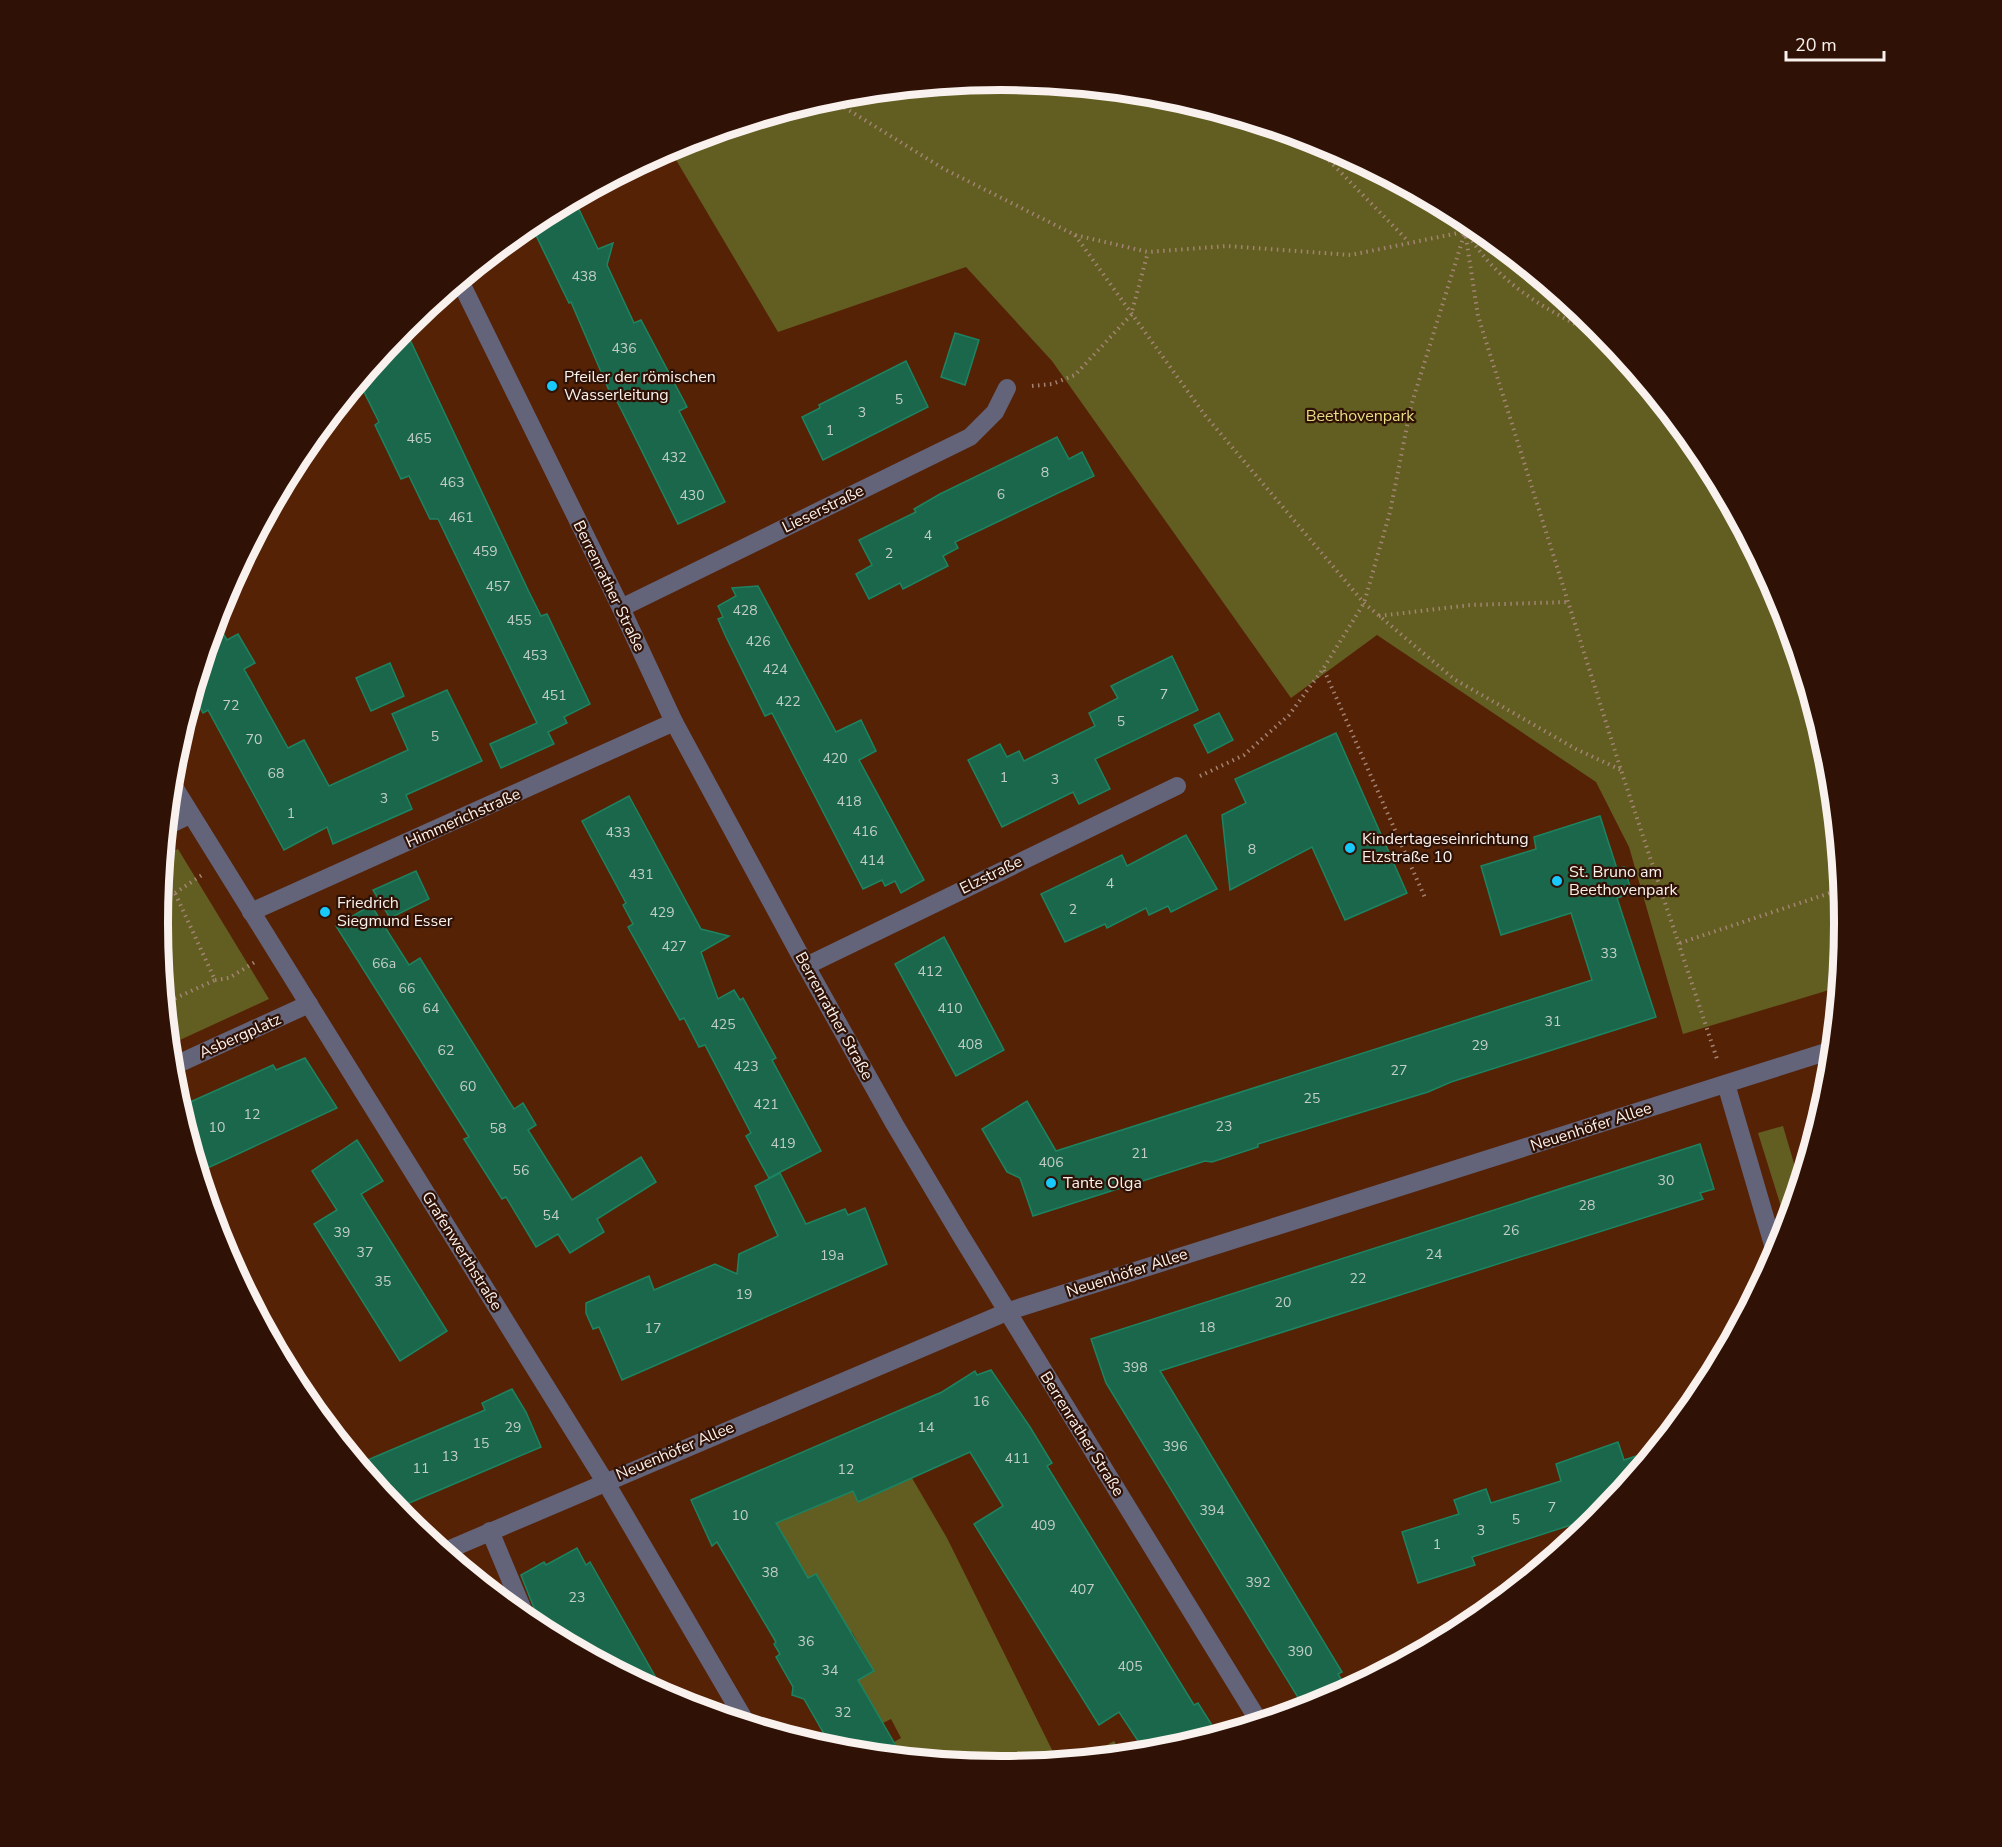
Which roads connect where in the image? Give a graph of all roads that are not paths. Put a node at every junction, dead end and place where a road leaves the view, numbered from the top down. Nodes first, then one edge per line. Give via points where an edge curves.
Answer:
1 (463, 287) edge
2 (1007, 388) road end
3 (621, 608) junction
4 (674, 722) junction
5 (1177, 786) road end
6 (178, 795) edge
7 (190, 815) junction
8 (174, 823) edge
9 (251, 912) junction
10 (806, 966) junction
11 (309, 1004) junction
12 (1823, 1053) edge
13 (180, 1063) edge
14 (1726, 1084) junction
15 (1772, 1240) edge
16 (1009, 1311) junction
17 (605, 1481) junction
18 (490, 1531) junction
19 (450, 1549) edge
20 (521, 1604) edge
21 (742, 1716) edge
22 (1256, 1717) edge

1 - 3 street, Berrenrather Straße
2 - 3 street, Lieserstraße via 995,412 970,437
3 - 4 street, Berrenrather Straße
4 - 9 street, Himmerichstraße
4 - 10 street, Berrenrather Straße
5 - 10 street, Elzstraße
6 - 7 street, Grafenwerthstraße
7 - 8 street
7 - 9 street, Grafenwerthstraße
9 - 11 street, Grafenwerthstraße
10 - 16 street, Berrenrather Straße via 895,1125
11 - 13 street, Asbergplatz
11 - 17 street, Grafenwerthstraße
12 - 14 street, Neuenhöfer Allee
14 - 15 street
14 - 16 street, Neuenhöfer Allee
16 - 17 street, Neuenhöfer Allee
16 - 22 street, Berrenrather Straße
17 - 18 street, Neuenhöfer Allee
17 - 21 street, Grafenwerthstraße
18 - 19 street, Neuenhöfer Allee
18 - 20 street

